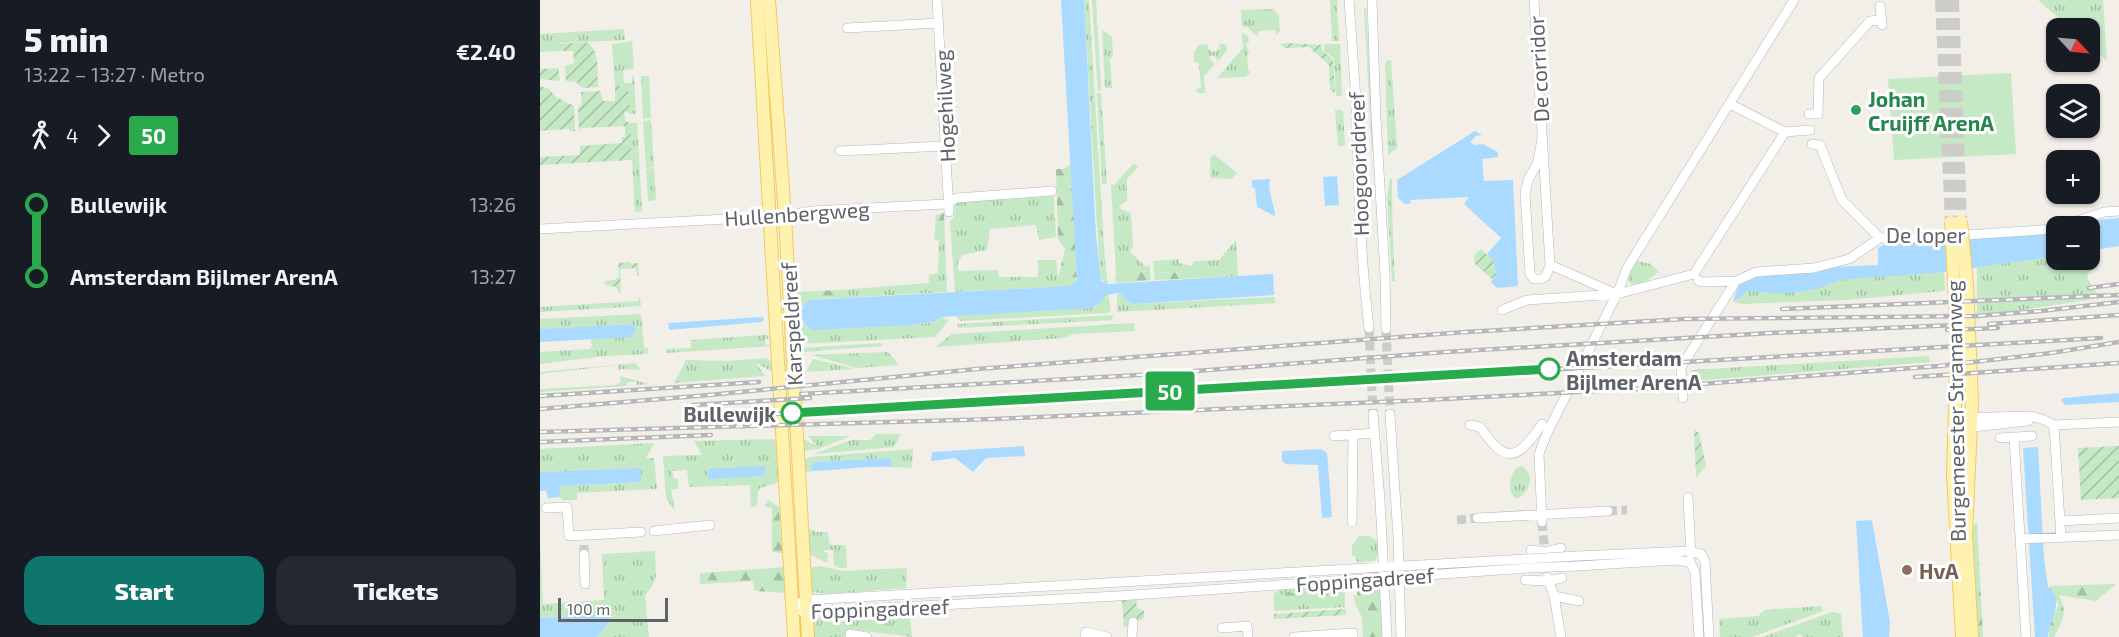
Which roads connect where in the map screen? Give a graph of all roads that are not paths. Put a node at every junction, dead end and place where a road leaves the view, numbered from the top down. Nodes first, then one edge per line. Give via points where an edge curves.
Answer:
1 (757, 0) edge
2 (769, 0) edge
3 (937, 0) edge
4 (1349, 0) edge
5 (1372, 0) edge
6 (1534, 0) edge
7 (1794, 0) edge
8 (1880, 6) dead end
9 (759, 21) junction
10 (939, 22) junction
11 (846, 28) dead end
12 (775, 63) junction
13 (1730, 104) junction
14 (1809, 114) dead end
15 (778, 118) junction
16 (765, 119) junction
17 (1810, 130) dead end
18 (1785, 132) junction
19 (1542, 138) junction
20 (1812, 144) dead end
21 (945, 146) junction
22 (840, 151) dead end
23 (1526, 188) junction
24 (1546, 189) junction
25 (1052, 191) dead end
26 (950, 200) junction
27 (2119, 211) edge
28 (949, 212) dead end
29 (770, 216) junction
30 (784, 216) junction
31 (2092, 216) edge
32 (1956, 221) tunnel mouth
33 (540, 229) edge
34 (2046, 229) edge
35 (1880, 238) junction
36 (1555, 267) dead end
37 (1698, 280) dead end
38 (1736, 281) junction
39 (1961, 285) junction
40 (1617, 294) junction
41 (1502, 310) dead end
42 (1369, 328) tunnel mouth
43 (1386, 329) tunnel mouth
44 (1683, 398) dead end
45 (1373, 414) tunnel mouth
46 (1390, 414) tunnel mouth
47 (2119, 422) edge
48 (1955, 423) junction
49 (1971, 423) junction
50 (1470, 425) dead end
51 (2054, 425) junction
52 (1542, 429) junction
53 (1374, 433) junction
54 (1353, 434) junction
55 (1334, 436) dead end
56 (2032, 436) dead end
57 (2014, 437) junction
58 (2000, 438) dead end
59 (1688, 497) dead end
60 (546, 508) dead end
61 (1608, 511) tunnel mouth
62 (1477, 518) tunnel mouth
63 (1543, 518) junction
64 (2119, 518) edge
65 (2060, 521) junction
66 (1352, 522) dead end
67 (710, 525) dead end
68 (654, 531) dead end
69 (641, 532) dead end
70 (2119, 535) edge
71 (2061, 538) junction
72 (2024, 539) junction
73 (1561, 548) dead end
74 (1531, 550) dead end
75 (1690, 551) junction
76 (584, 554) tunnel mouth
77 (1577, 561) junction
78 (1691, 563) junction
79 (1527, 564) junction
80 (1383, 566) junction
81 (1399, 567) junction
82 (1399, 577) junction
83 (1562, 578) dead end
84 (1384, 579) junction
85 (1547, 579) junction
86 (1525, 580) dead end
87 (585, 584) dead end
88 (1554, 596) junction
89 (806, 600) junction
90 (1579, 602) dead end
91 (792, 608) junction
92 (806, 613) junction
93 (1133, 622) dead end
94 (1222, 628) dead end
95 (1353, 635) edge
96 (794, 637) edge
97 (808, 637) edge
98 (850, 637) edge
99 (867, 637) edge
100 (1085, 637) edge
101 (1107, 637) edge
102 (1132, 637) edge
103 (1248, 637) edge
104 (1294, 637) edge
105 (1387, 637) edge
106 (1401, 637) edge
107 (1561, 637) edge
108 (1699, 637) edge
109 (1709, 637) edge
110 (1962, 637) edge
111 (1972, 637) edge
112 (2026, 637) edge

1 - 9 main road, Karspeldreef
2 - 12 main road, Karspeldreef
3 - 10 street, Hogehilweg
4 - 42 street, Hoogoorddreef via 1359,228
5 - 43 street, Hoogoorddreef
6 - 19 street, De corridor
7 - 13 street
8 - 14 street via 1881,23 1870,21 1819,78 1818,114
9 - 12 street, Karspeldreef via 766,24 767,51
9 - 16 main road, Karspeldreef
10 - 11 street
10 - 21 street, Hogehilweg
12 - 15 main road, Karspeldreef
13 - 18 street
13 - 40 street via 1628,268
15 - 16 street
15 - 30 main road, Karspeldreef
16 - 29 main road, Karspeldreef
17 - 18 street
18 - 40 street via 1694,274
19 - 23 street, De corridor via 1538,162
19 - 24 street, De corridor
20 - 35 street, De loper via 1820,145 1842,200
21 - 22 street
21 - 26 street, Hogehilweg
23 - 24 street via 1541,184
23 - 24 street, De corridor via 1530,274 1534,279 1546,276 1550,265
25 - 26 street, Hullenbergweg
26 - 28 street, Hogehilweg
26 - 30 street, Hullenbergweg via 945,204
27 - 31 street
29 - 30 street, Hullenbergweg
29 - 33 street, Hullenbergweg
29 - 91 main road, Karspeldreef
30 - 89 main road, Karspeldreef
32 - 39 main road, Burgemeester Stramanweg, bridge
34 - 35 street, De loper
35 - 38 street via 1849,259 1814,268 1756,272
36 - 40 street
37 - 38 street
38 - 44 street via 1681,367
39 - 48 main road, Burgemeester Stramanweg
39 - 49 main road, Burgemeester Stramanweg via 1971,353
40 - 41 street via 1527,300
40 - 52 street
45 - 53 street
46 - 81 street
47 - 51 street
48 - 49 street
48 - 110 main road, Burgemeester Stramanweg via 1953,485
49 - 51 street via 2030,416
49 - 111 main road, Burgemeester Stramanweg via 1966,535
50 - 52 street via 1480,427 1503,454 1510,455 1521,450
51 - 65 street
52 - 63 street via 1539,454
53 - 54 street
53 - 80 street
54 - 55 street
54 - 66 street
56 - 57 street
57 - 58 street
57 - 72 street
59 - 75 street
60 - 69 street via 567,507 569,536
61 - 63 street
62 - 63 street
64 - 65 street
65 - 71 street
67 - 68 street
70 - 71 street
71 - 72 street
72 - 112 street
73 - 74 street
75 - 77 street, Foppingadreef
75 - 78 street
75 - 109 street via 1701,554 1705,561
76 - 87 street
77 - 78 street, Foppingadreef
77 - 79 street, Foppingadreef, bridge
78 - 108 street via 1695,572
79 - 81 street, Foppingadreef
79 - 82 street, Foppingadreef
80 - 81 street, Foppingadreef
80 - 84 street
80 - 89 street, Foppingadreef
81 - 82 street
82 - 84 street, Foppingadreef
82 - 106 street
83 - 85 street
84 - 92 street, Foppingadreef
84 - 105 street
85 - 86 street
85 - 88 street
88 - 90 street
88 - 107 street
89 - 91 street, Foppingadreef
89 - 92 main road, Karspeldreef
91 - 92 street, Foppingadreef
91 - 96 main road, Karspeldreef
92 - 97 main road, Karspeldreef
93 - 102 street
94 - 103 street via 1247,626
95 - 104 street
98 - 99 street
100 - 101 street via 1086,632

